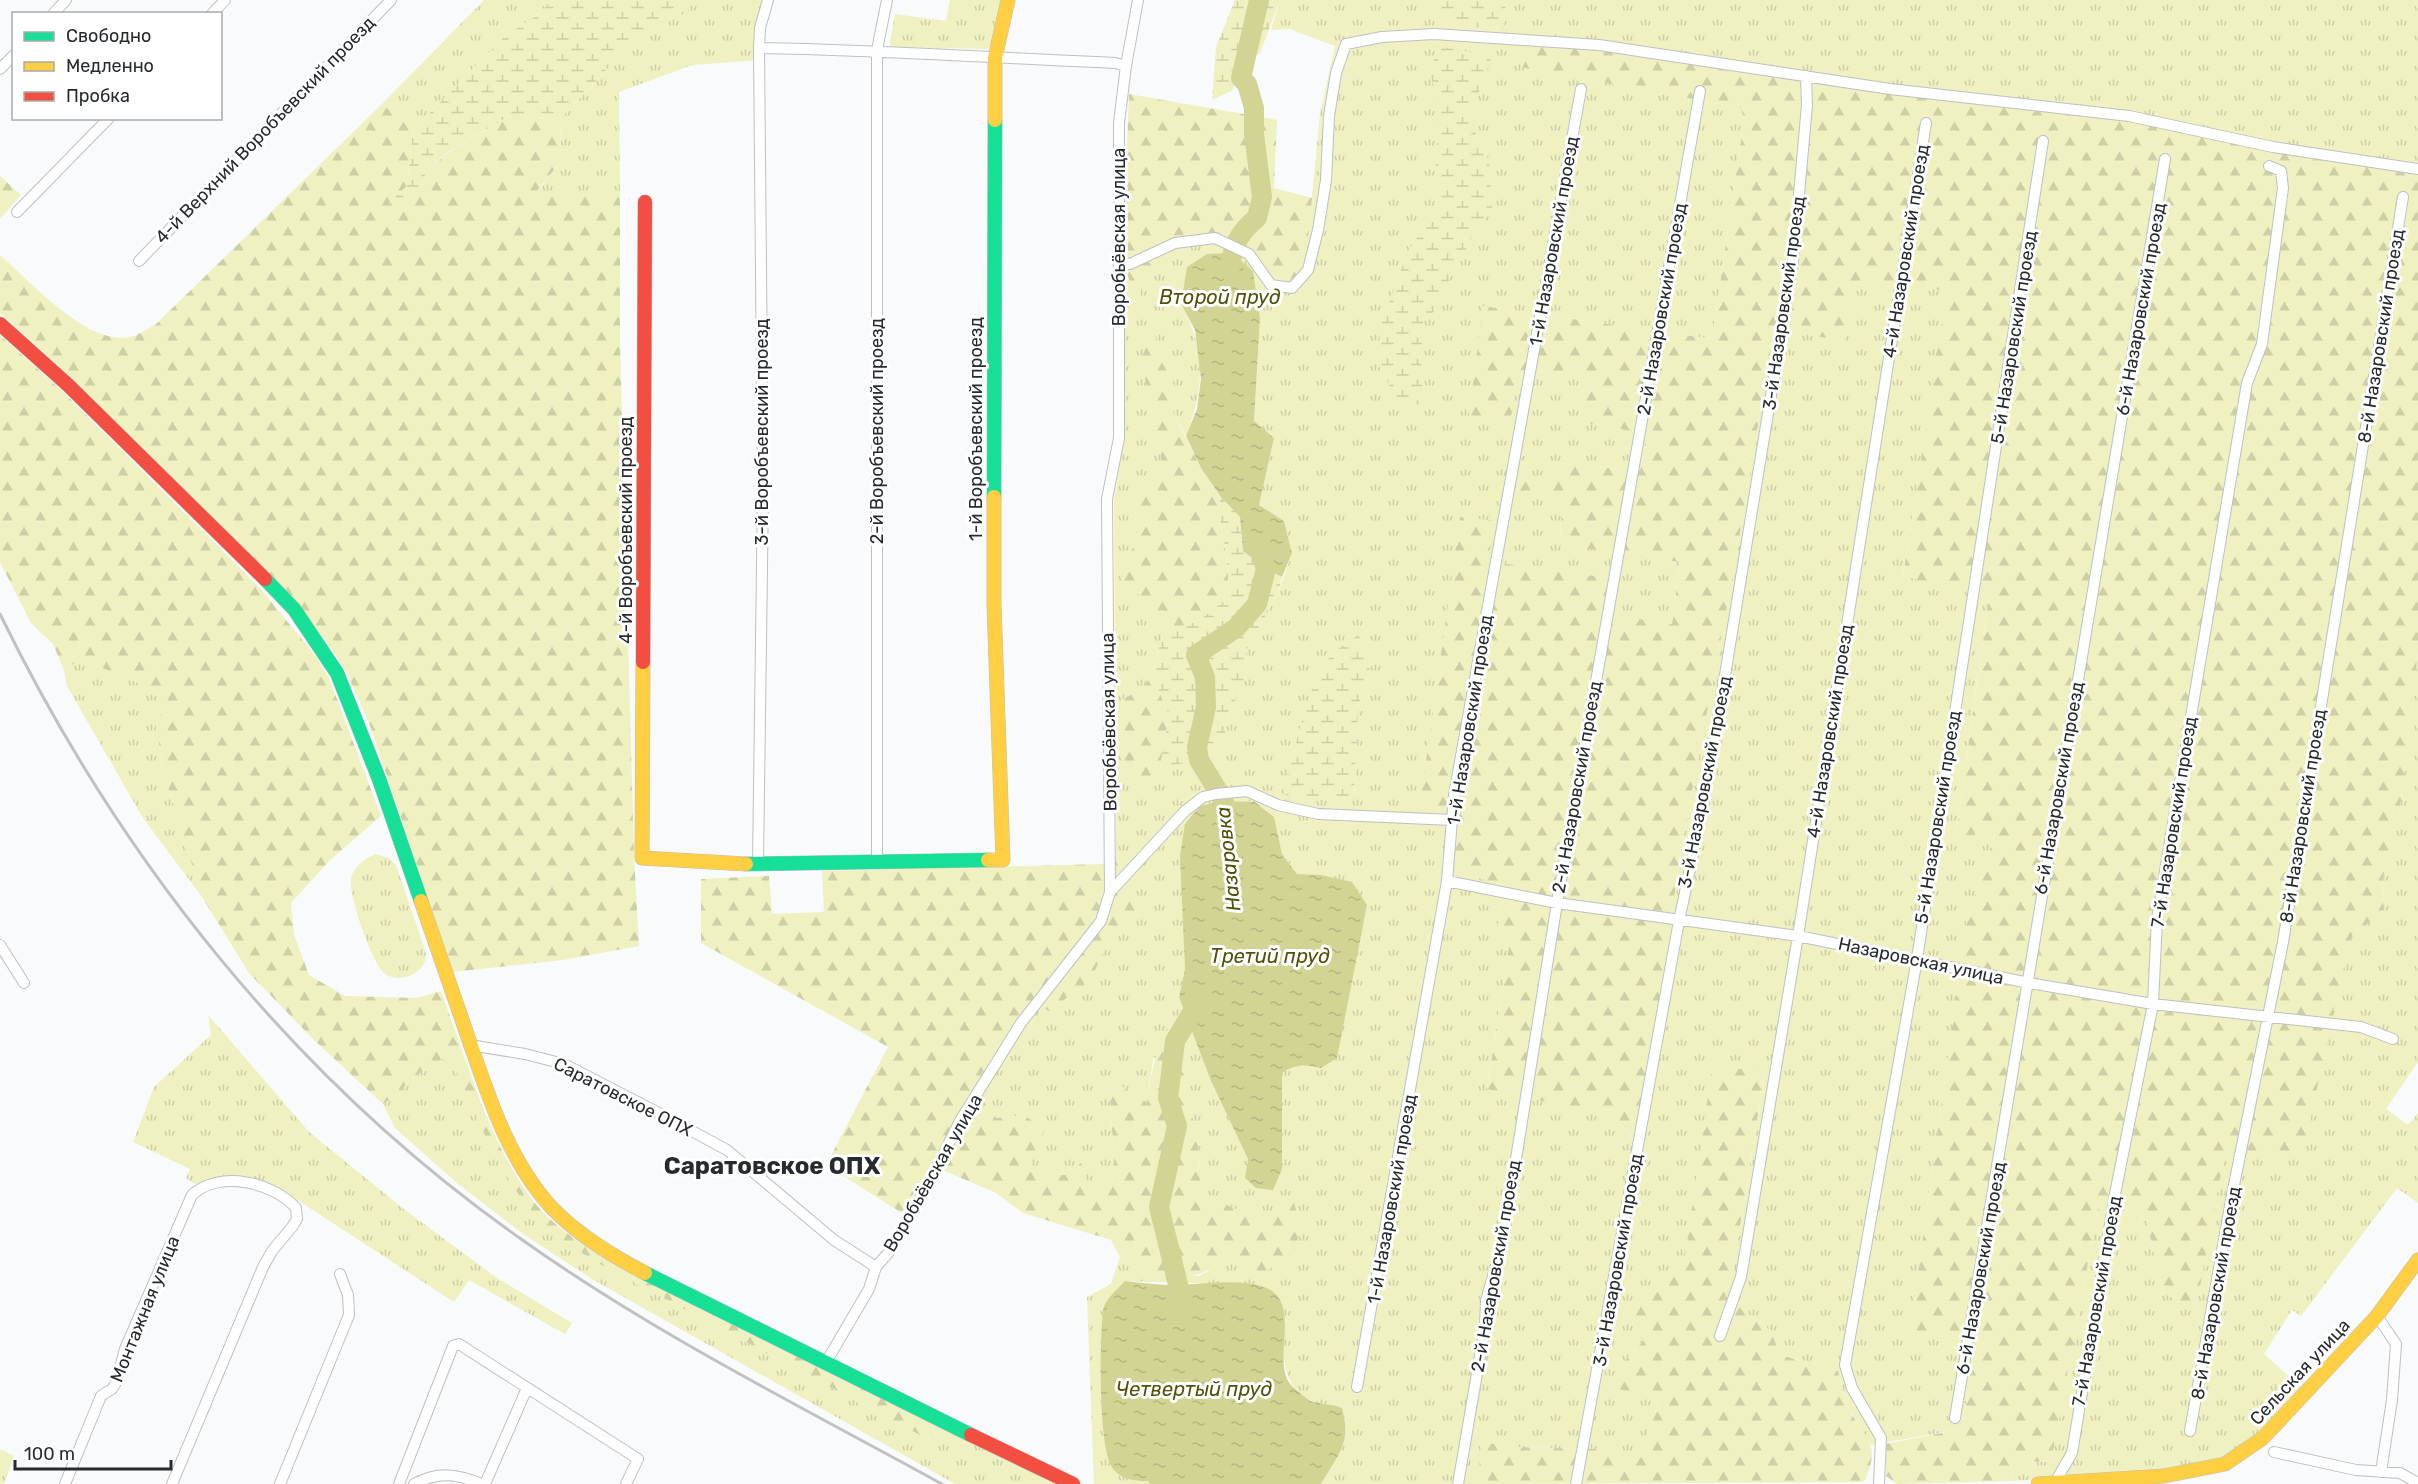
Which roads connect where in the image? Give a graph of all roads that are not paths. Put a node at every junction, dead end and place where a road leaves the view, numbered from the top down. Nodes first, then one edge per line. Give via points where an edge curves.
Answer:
1 (66, 0) edge
2 (225, 0) edge
3 (391, 0) edge
4 (768, 0) edge
5 (887, 0) edge
6 (1008, 0) edge
7 (1138, 0) edge
8 (55, 12) edge
9 (214, 12) edge
10 (759, 48) junction
11 (877, 50) junction
12 (12, 57) edge
13 (995, 58) junction
14 (1126, 66) junction
15 (0, 69) edge
16 (1806, 76) junction
17 (1581, 89) dead end
18 (1700, 91) dead end
19 (107, 120) edge
20 (1926, 123) dead end
21 (2043, 141) dead end
22 (2165, 159) dead end
23 (2269, 166) dead end
24 (2418, 169) edge
25 (2403, 197) dead end
26 (645, 202) dead end
27 (17, 212) dead end
28 (139, 261) dead end
29 (1118, 262) junction
30 (0, 324) edge
31 (1452, 820) junction
32 (877, 863) junction
33 (758, 865) junction
34 (1447, 881) junction
35 (1110, 892) junction
36 (1557, 903) junction
37 (1679, 921) junction
38 (1798, 936) junction
39 (0, 945) edge
40 (1917, 959) junction
41 (24, 983) dead end
42 (2029, 983) junction
43 (2153, 1004) junction
44 (2268, 1017) junction
45 (2393, 1039) dead end
46 (470, 1046) junction
47 (2418, 1260) edge
48 (876, 1267) junction
49 (340, 1274) dead end
50 (2377, 1316) junction
51 (1720, 1336) dead end
52 (825, 1364) junction
53 (1357, 1387) dead end
54 (527, 1388) junction
55 (1955, 1418) dead end
56 (2190, 1431) dead end
57 (2274, 1452) dead end
58 (2381, 1472) junction
59 (2172, 1479) edge
60 (2418, 1483) edge
61 (65, 1484) edge
62 (172, 1484) edge
63 (280, 1484) edge
64 (399, 1484) edge
65 (414, 1484) edge
66 (484, 1484) edge
67 (626, 1484) edge
68 (1073, 1484) edge
69 (1458, 1484) edge
70 (1576, 1484) edge
71 (1879, 1484) edge
72 (2048, 1484) edge

1 - 8 street
2 - 9 street
3 - 28 street, 4-й Верхний Воробъевский проезд
4 - 10 street, 3-й Воробъевский проезд
5 - 11 street, 2-й Воробъевский проезд
6 - 13 street, 1-й Воробъевский проезд
7 - 14 street, Воробьёвская улица
10 - 11 street
10 - 33 street, 3-й Воробъевский проезд via 763,492
11 - 13 street
11 - 32 street, 2-й Воробъевский проезд
12 - 15 street
13 - 14 street
13 - 32 street, 1-й Воробъевский проезд via 994,604 1003,860
14 - 29 street, Воробьёвская улица via 1119,123
16 - 24 street via 2129,116 2273,147
16 - 29 street via 1599,45 1434,34 1346,44 1336,73 1329,116 1326,180 1318,230 1308,270 1292,288 1271,285 1249,254 1215,238 1175,243 1130,264
16 - 37 street, 3-й Назаровский проезд via 1807,105 1793,261 1705,797
17 - 31 street, 1-й Назаровский проезд
18 - 36 street, 2-й Назаровский проезд
19 - 27 street
20 - 38 street, 4-й Назаровский проезд
21 - 40 street, 5-й Назаровский проезд
22 - 42 street, 6-й Назаровский проезд
23 - 43 street, 7-й Назаровский проезд via 2281,171 2283,188 2262,344 2247,383 2157,919
25 - 44 street, 8-й Назаровский проезд
26 - 33 street, 4-й Воробъевский проезд via 642,858
29 - 35 street, Воробьёвская улица via 1119,438 1107,499
30 - 46 street via 68,385 267,581 321,646 337,673 379,778
31 - 34 street, 1-й Назаровский проезд
31 - 35 street via 1318,814 1278,806 1247,791 1216,794 1203,797 1185,811
32 - 33 street
34 - 36 street, Назаровская улица
34 - 53 street, 1-й Назаровский проезд
35 - 48 street, Воробьёвская улица via 1101,921 1021,1023 960,1121 889,1252
36 - 37 street, Назаровская улица
36 - 69 street, 2-й Назаровский проезд via 1503,1240 1486,1301
37 - 38 street, Назаровская улица
37 - 70 street, 3-й Назаровский проезд
38 - 40 street, Назаровская улица
38 - 51 street, 4-й Назаровский проезд via 1741,1277
39 - 41 street
40 - 42 street, Назаровская улица
40 - 71 street, 5-й Назаровский проезд via 1845,1365 1852,1388 1881,1438
42 - 43 street, Назаровская улица
42 - 55 street, 6-й Назаровский проезд
43 - 44 street, Назаровская улица
43 - 72 street, 7-й Назаровский проезд via 2115,1194 2072,1453
44 - 45 street, Назаровская улица via 2361,1027
44 - 56 street, 8-й Назаровский проезд
46 - 48 street, Саратовское ОПХ via 564,1064 727,1150 834,1240
46 - 52 street via 505,1135 542,1197 564,1220 607,1251
47 - 50 street, Сельская улица
48 - 52 street, Воробьёвская улица via 869,1289
49 - 63 street via 348,1295 349,1316
50 - 58 street via 2396,1344
50 - 59 street, Сельская улица via 2263,1438 2225,1464
52 - 68 street
54 - 64 street via 459,1344 453,1346
54 - 66 street
54 - 67 street via 638,1459
57 - 58 street
58 - 60 street via 2400,1473
59 - 72 street, Сельская улица
61 - 62 street, Монтажная улица via 101,1396 116,1383 125,1349 192,1195 219,1184 261,1185 287,1198 296,1208 297,1219 272,1251
65 - 66 street via 437,1474 458,1475

